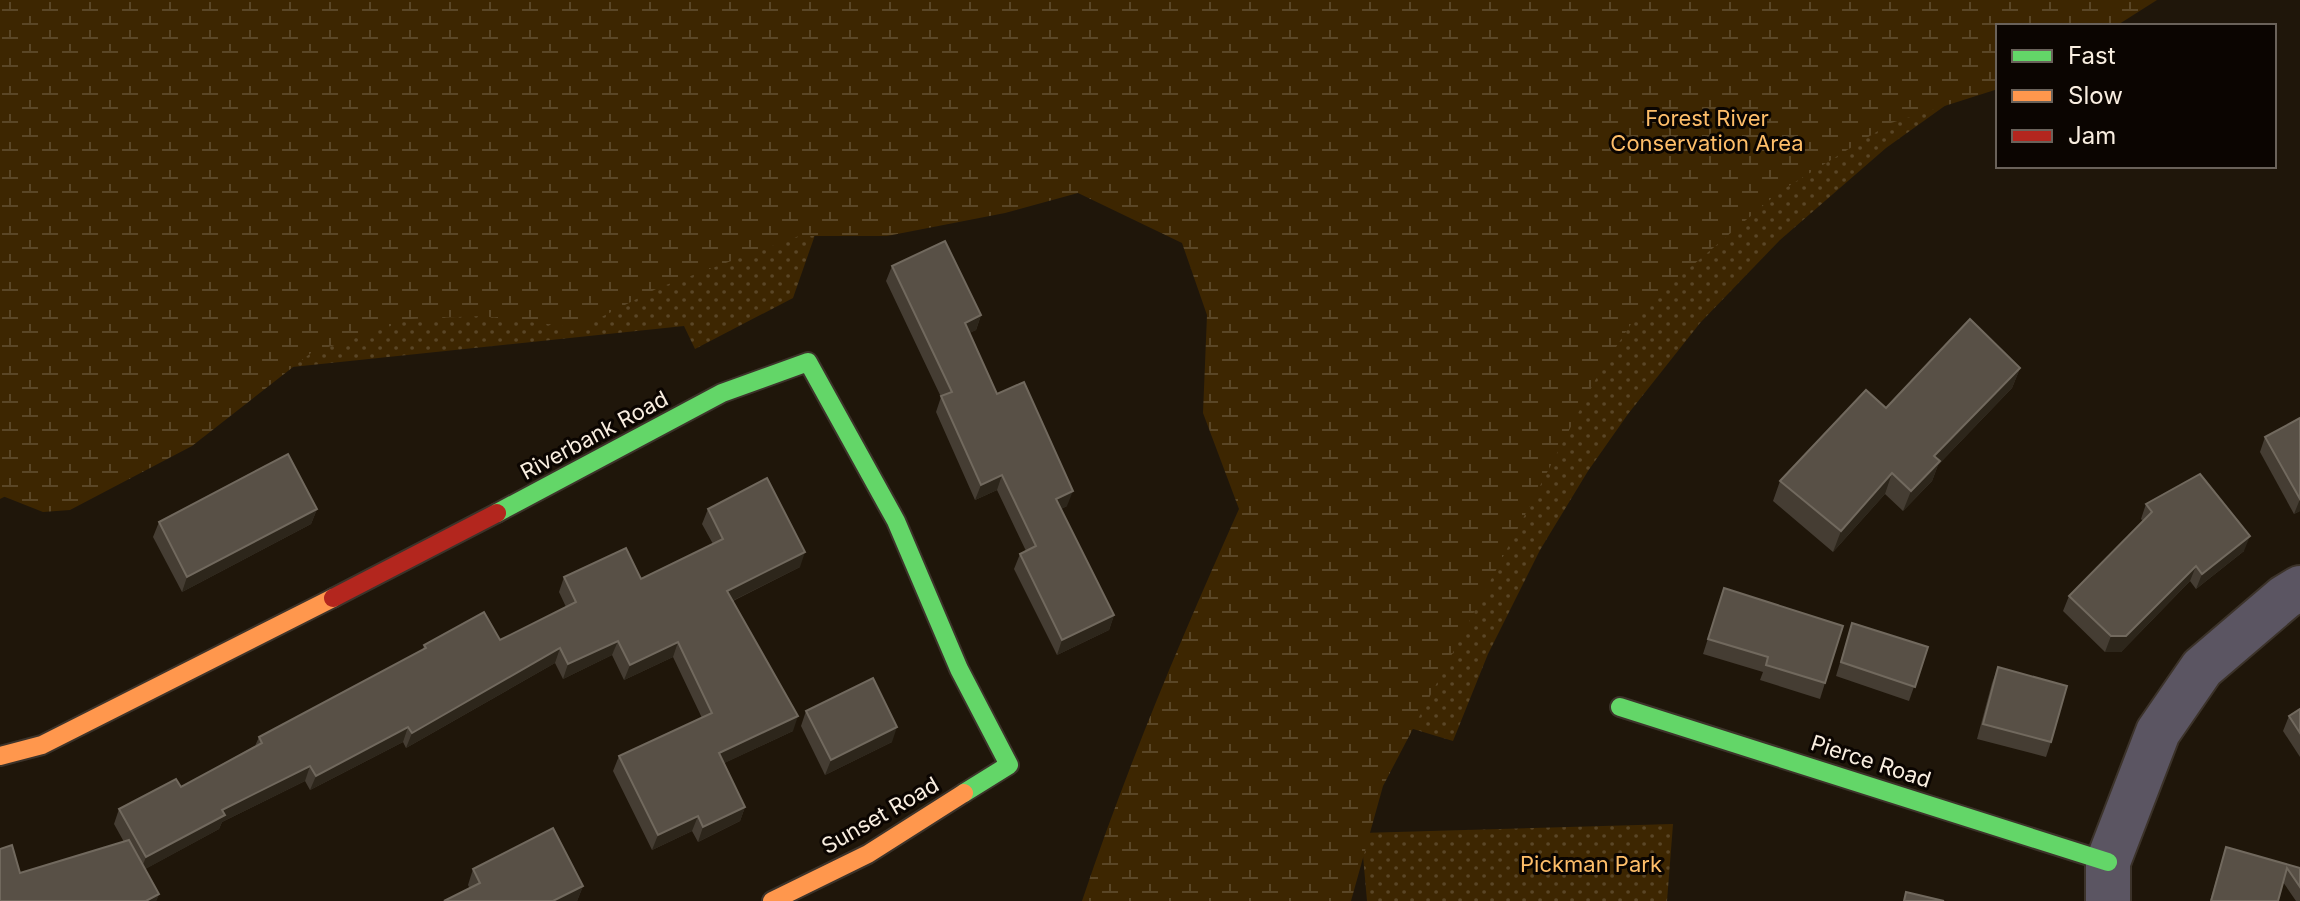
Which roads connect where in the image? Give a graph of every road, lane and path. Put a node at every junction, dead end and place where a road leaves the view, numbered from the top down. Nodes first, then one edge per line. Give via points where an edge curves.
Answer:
1 (2300, 588) edge
2 (1620, 707) dead end
3 (0, 756) edge
4 (1009, 765) joint
5 (2108, 881) edge
6 (772, 901) edge

1 - 5 street via 2202,668 2158,732
2 - 5 street, Pierce Road
3 - 4 street, Riverbank Road via 42,745 153,690 722,393 808,362 896,521 959,669
4 - 6 street, Sunset Road via 868,854

